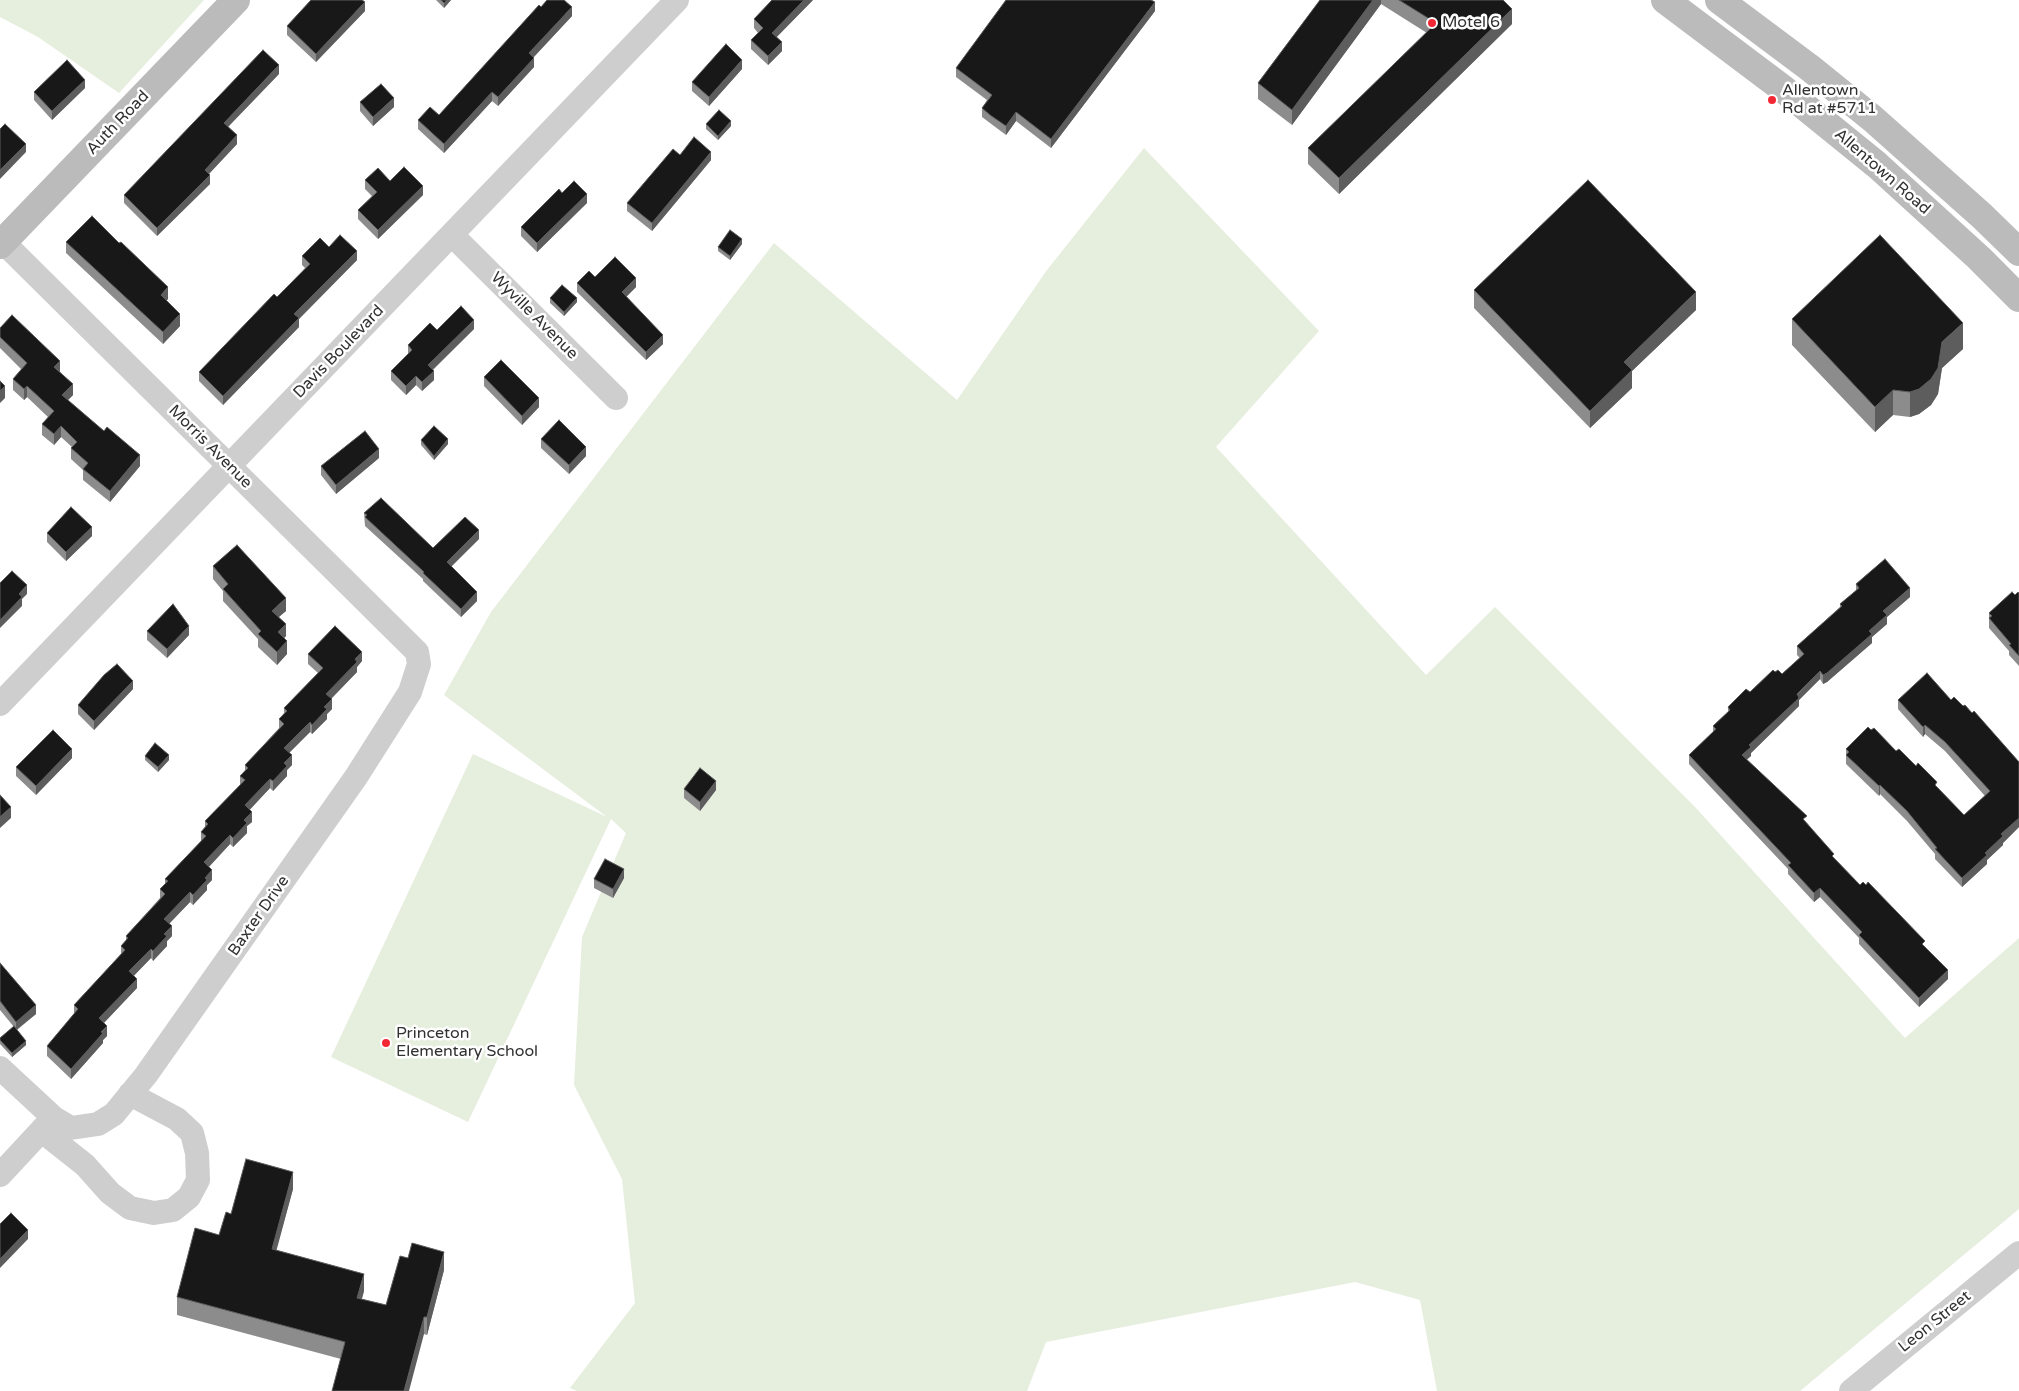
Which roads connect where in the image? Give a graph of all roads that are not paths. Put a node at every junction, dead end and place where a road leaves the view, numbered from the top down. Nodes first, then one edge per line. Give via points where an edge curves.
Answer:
1 (236, 0) edge
2 (677, 0) edge
3 (1666, 0) edge
4 (1719, 0) edge
5 (452, 234) junction
6 (1, 244) edge
7 (2019, 252) edge
8 (2019, 298) edge
9 (616, 398) dead end
10 (229, 466) junction
11 (416, 652) joint
12 (0, 704) edge
13 (0, 1068) edge
14 (130, 1094) junction
15 (48, 1124) junction
16 (0, 1175) edge
17 (2019, 1253) edge
18 (1851, 1391) edge

1 - 6 main road, Auth Road
2 - 5 street, Davis Boulevard
3 - 8 main road, Allentown Road via 1877,165
4 - 7 main road, Allentown Road via 1873,119
5 - 9 street, Wyville Avenue
5 - 10 street, Davis Boulevard
6 - 10 street, Morris Avenue
10 - 11 street, Morris Avenue
10 - 12 street, Davis Boulevard
11 - 14 street, Baxter Drive via 419,664 410,692 356,777
13 - 15 street
14 - 15 street, Baxter Drive via 114,1114 98,1124 71,1128
14 - 15 street via 177,1119 192,1133 198,1180 190,1197 173,1210 154,1213 130,1208 110,1193
15 - 16 street
17 - 18 street, Leon Street

